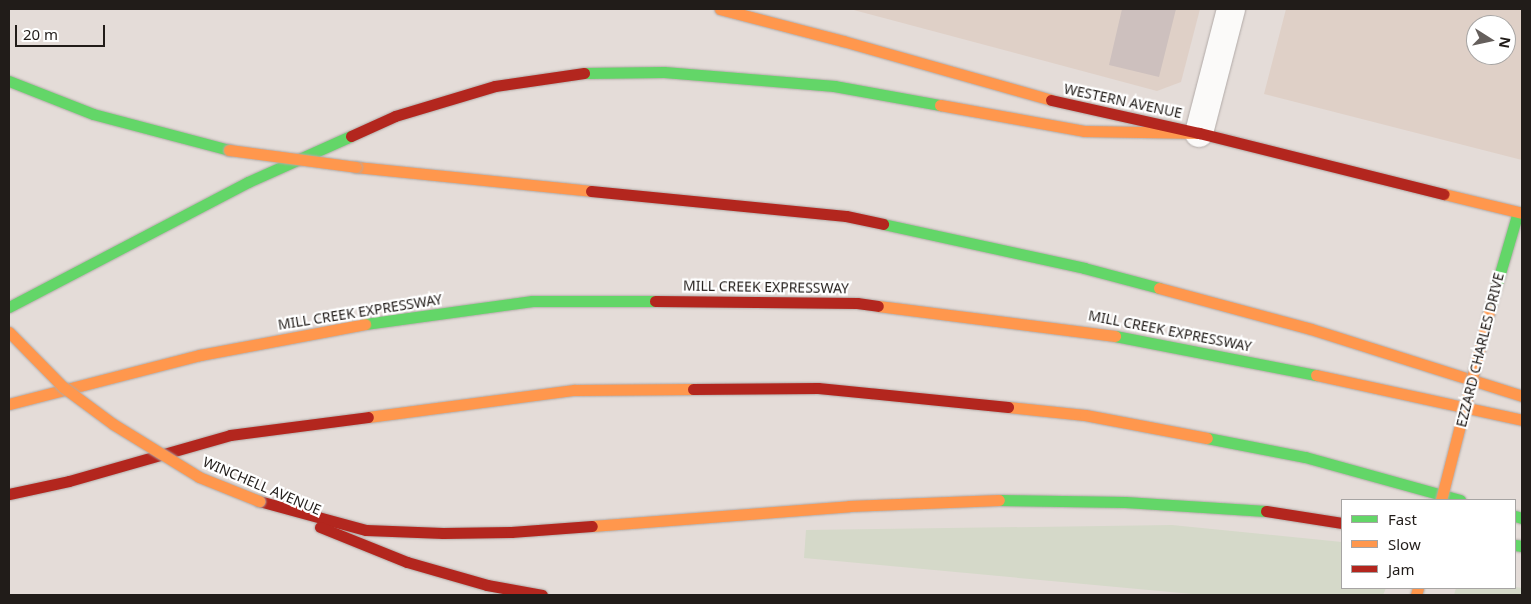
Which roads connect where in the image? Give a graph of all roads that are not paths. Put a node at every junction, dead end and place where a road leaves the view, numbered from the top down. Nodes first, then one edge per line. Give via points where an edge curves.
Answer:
1 (720, 9) edge
2 (1231, 9) edge
3 (9, 81) edge
4 (1199, 133) junction
5 (1521, 209) edge
6 (9, 307) edge
7 (9, 332) edge
8 (1522, 396) edge
9 (9, 404) edge
10 (1522, 420) edge
11 (9, 494) edge
12 (1441, 499) edge
13 (1456, 499) edge
14 (258, 501) junction
15 (1341, 522) edge
16 (542, 595) edge

1 - 4 main road, WESTERN AVENUE via 1031,96
2 - 4 street
3 - 8 main road, bridge via 93,114 229,150 356,167 846,216 1103,273 1311,329
4 - 5 main road, WESTERN AVENUE
4 - 6 main road via 1084,131 834,86 664,72 576,73 495,86 395,116 248,182
5 - 12 main road, EZZARD CHARLES DRIVE, bridge via 1489,311
7 - 14 main road, WINCHELL AVENUE, bridge via 63,387 113,424 199,477
9 - 10 main road, MILL CREEK EXPRESSWAY via 200,354 379,321 532,301 688,301 857,303 1090,331
11 - 13 main road via 70,482 230,435 574,390 818,388 1085,415 1305,457
14 - 15 main road via 366,530 443,534 511,532 848,506 986,500 1125,502 1252,509
14 - 16 main road, WINCHELL AVENUE via 407,562 487,585

